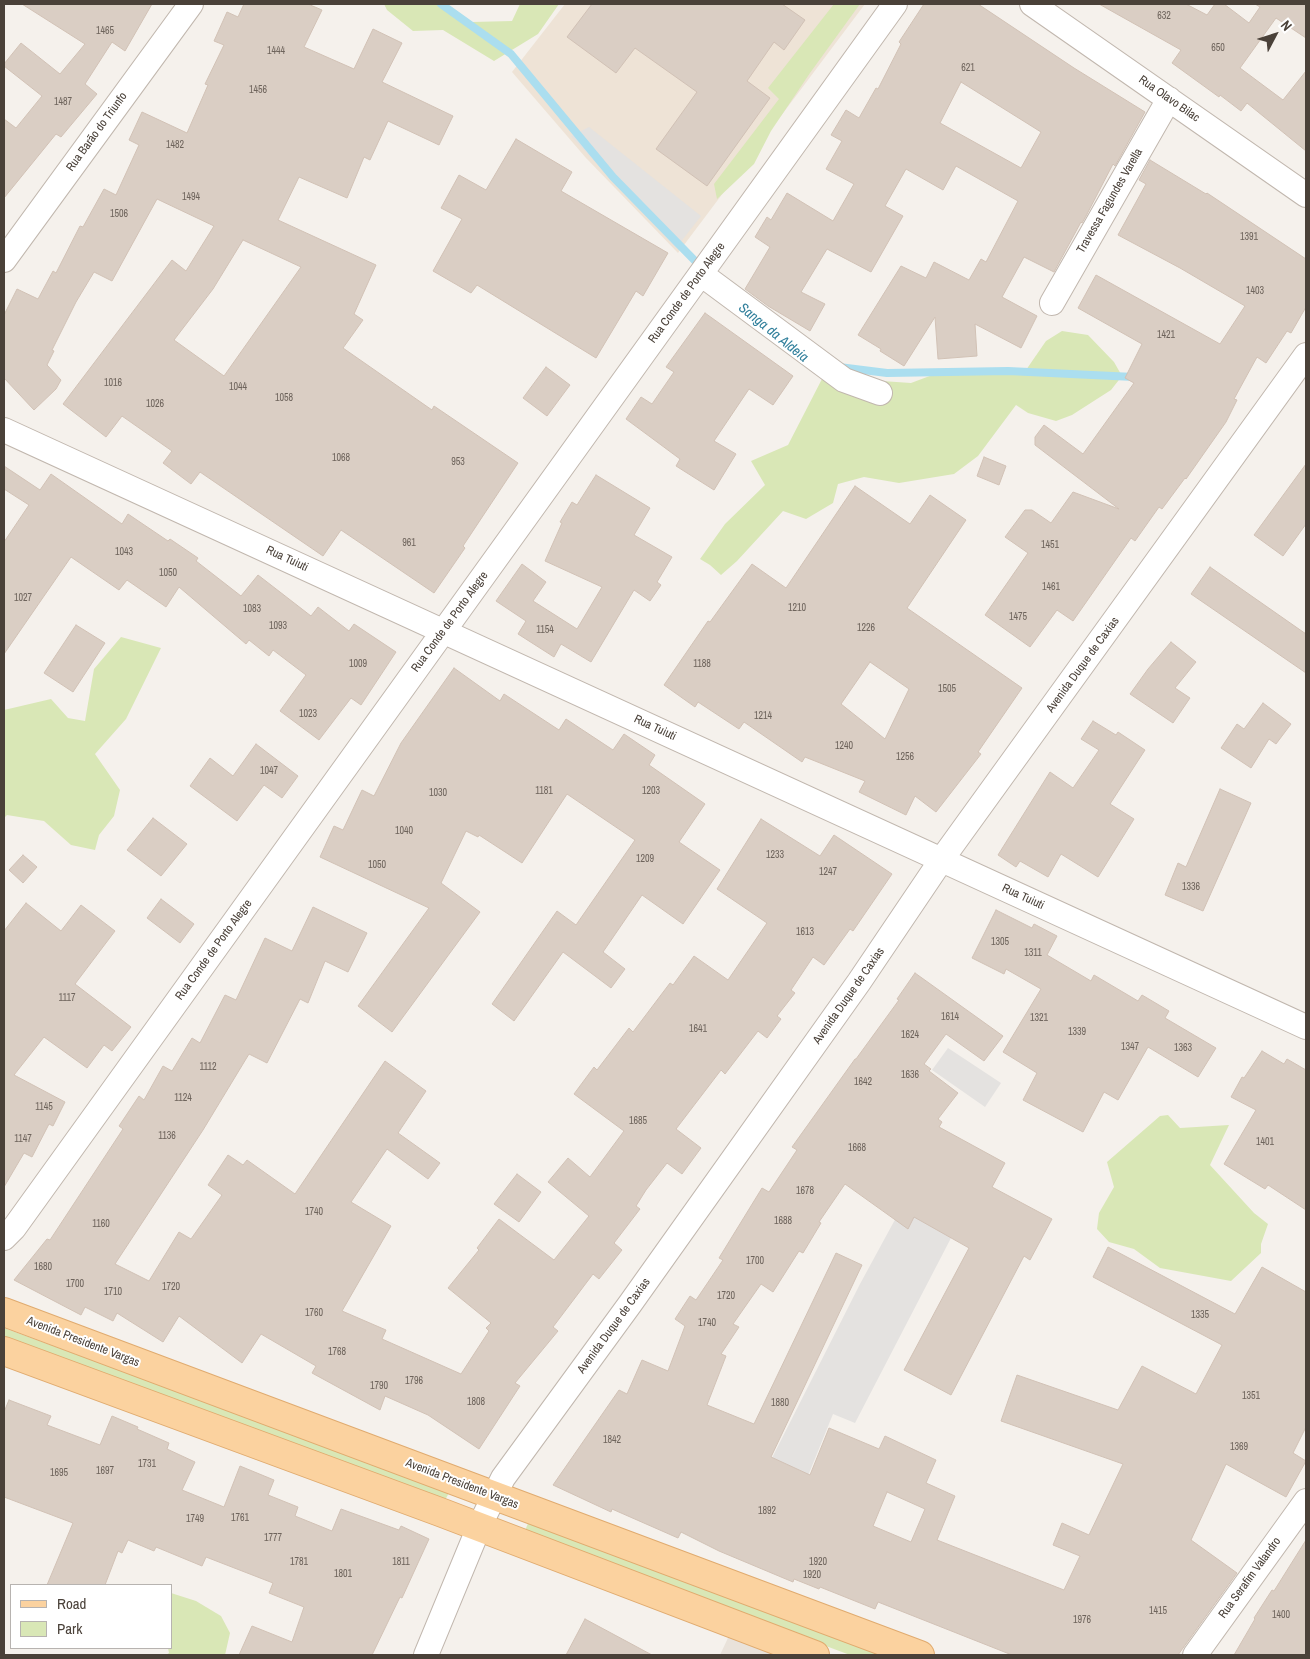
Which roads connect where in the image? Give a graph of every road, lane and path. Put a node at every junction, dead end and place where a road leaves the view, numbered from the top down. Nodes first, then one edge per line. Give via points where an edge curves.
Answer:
1 (191, 4) edge
2 (895, 4) edge
3 (1032, 4) edge
4 (1169, 99) junction
5 (1306, 195) edge
6 (4, 260) edge
7 (700, 274) junction
8 (1052, 303) dead end
9 (1306, 356) edge
10 (880, 393) dead end
11 (4, 430) edge
12 (443, 631) junction
13 (942, 859) junction
14 (1306, 1028) edge
15 (7, 1230) edge
16 (4, 1312) edge
17 (4, 1351) edge
18 (494, 1496) junction
19 (1306, 1501) edge
20 (479, 1527) junction
21 (426, 1655) edge
22 (815, 1655) edge
23 (920, 1655) edge
24 (1195, 1655) edge

1 - 6 street, Rua Barão do Triunfo
2 - 7 street, Rua Conde de Porto Alegre
3 - 4 street, Rua Olavo Bilac
4 - 5 street, Rua Olavo Bilac
4 - 8 street, Travessa Fagundes Varella
7 - 10 street via 844,380
7 - 12 street, Rua Conde de Porto Alegre
9 - 13 street, Avenida Duque de Caxias
11 - 12 street, Rua Tuiuti
12 - 13 street, Rua Tuiuti
12 - 15 street, Rua Conde de Porto Alegre
13 - 14 street, Rua Tuiuti
13 - 18 street, Avenida Duque de Caxias via 859,982 503,1478
16 - 18 main road, Avenida Presidente Vargas
17 - 20 main road
18 - 20 street, Avenida Duque de Caxias
18 - 23 main road, Avenida Presidente Vargas
19 - 24 street, Rua Serafim Valandro
20 - 21 street, Avenida Duque de Caxias
20 - 22 main road

